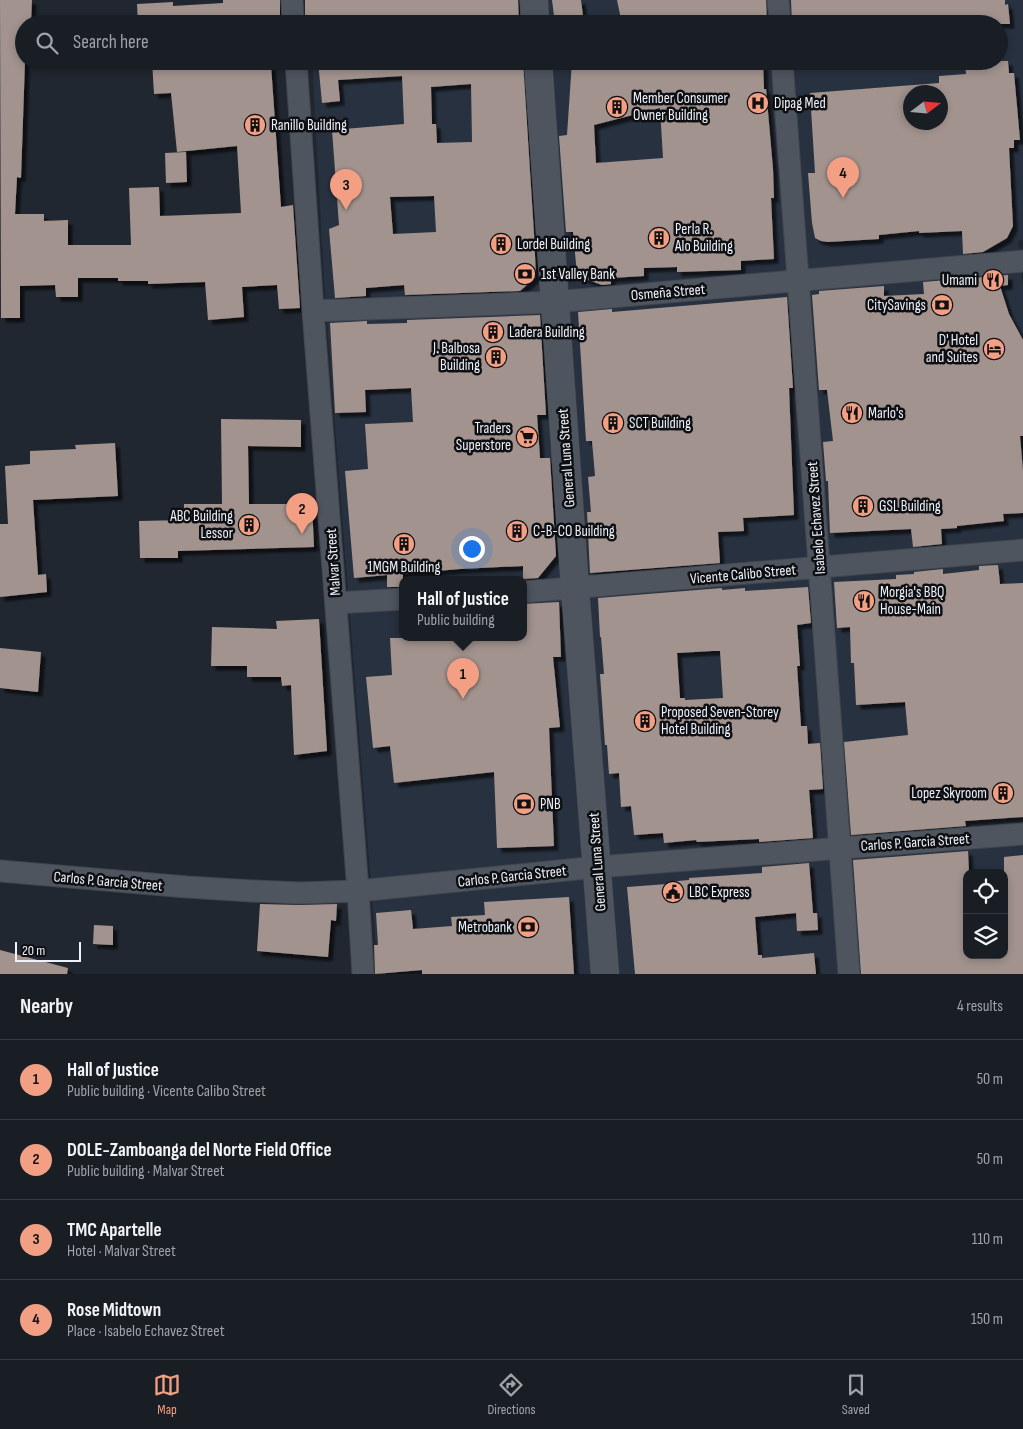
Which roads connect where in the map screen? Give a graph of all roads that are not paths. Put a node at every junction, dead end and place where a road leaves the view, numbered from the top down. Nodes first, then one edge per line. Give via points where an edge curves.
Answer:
1 (292, 0) edge
2 (534, 0) edge
3 (778, 0) edge
4 (293, 15) edge
5 (535, 15) edge
6 (779, 15) edge
7 (297, 70) edge
8 (539, 70) edge
9 (783, 70) edge
10 (1023, 261) edge
11 (798, 281) junction
12 (554, 302) junction
13 (313, 311) junction
14 (1023, 550) edge
15 (819, 567) junction
16 (575, 588) junction
17 (527, 592) edge
18 (399, 599) edge
19 (336, 603) junction
20 (1023, 834) edge
21 (839, 847) junction
22 (597, 867) junction
23 (0, 871) edge
24 (358, 891) junction
25 (363, 974) edge
26 (605, 974) edge
27 (849, 974) edge

1 - 4 street
2 - 5 street
3 - 6 street
7 - 13 street, Malvar Street
8 - 12 street, General Luna Street
9 - 11 street, Isabelo Echavez Street
10 - 11 street, Osmeña Street
11 - 12 street, Osmeña Street
11 - 15 street, Isabelo Echavez Street
12 - 13 street, Osmeña Street
12 - 16 street, General Luna Street
13 - 19 street, Malvar Street
14 - 15 street, Vicente Calibo Street
15 - 16 street, Vicente Calibo Street
15 - 21 street, Isabelo Echavez Street
16 - 17 street, Vicente Calibo Street
16 - 22 street, General Luna Street
18 - 19 street
19 - 24 street, Malvar Street
20 - 21 street, Carlos P. Garcia Street
21 - 22 street, Carlos P. Garcia Street
21 - 27 street, Isabelo Echavez Street
22 - 24 street, Carlos P. Garcia Street
22 - 26 street, General Luna Street
23 - 24 street, Carlos P. Garcia Street via 178,887
24 - 25 street, Malvar Street

